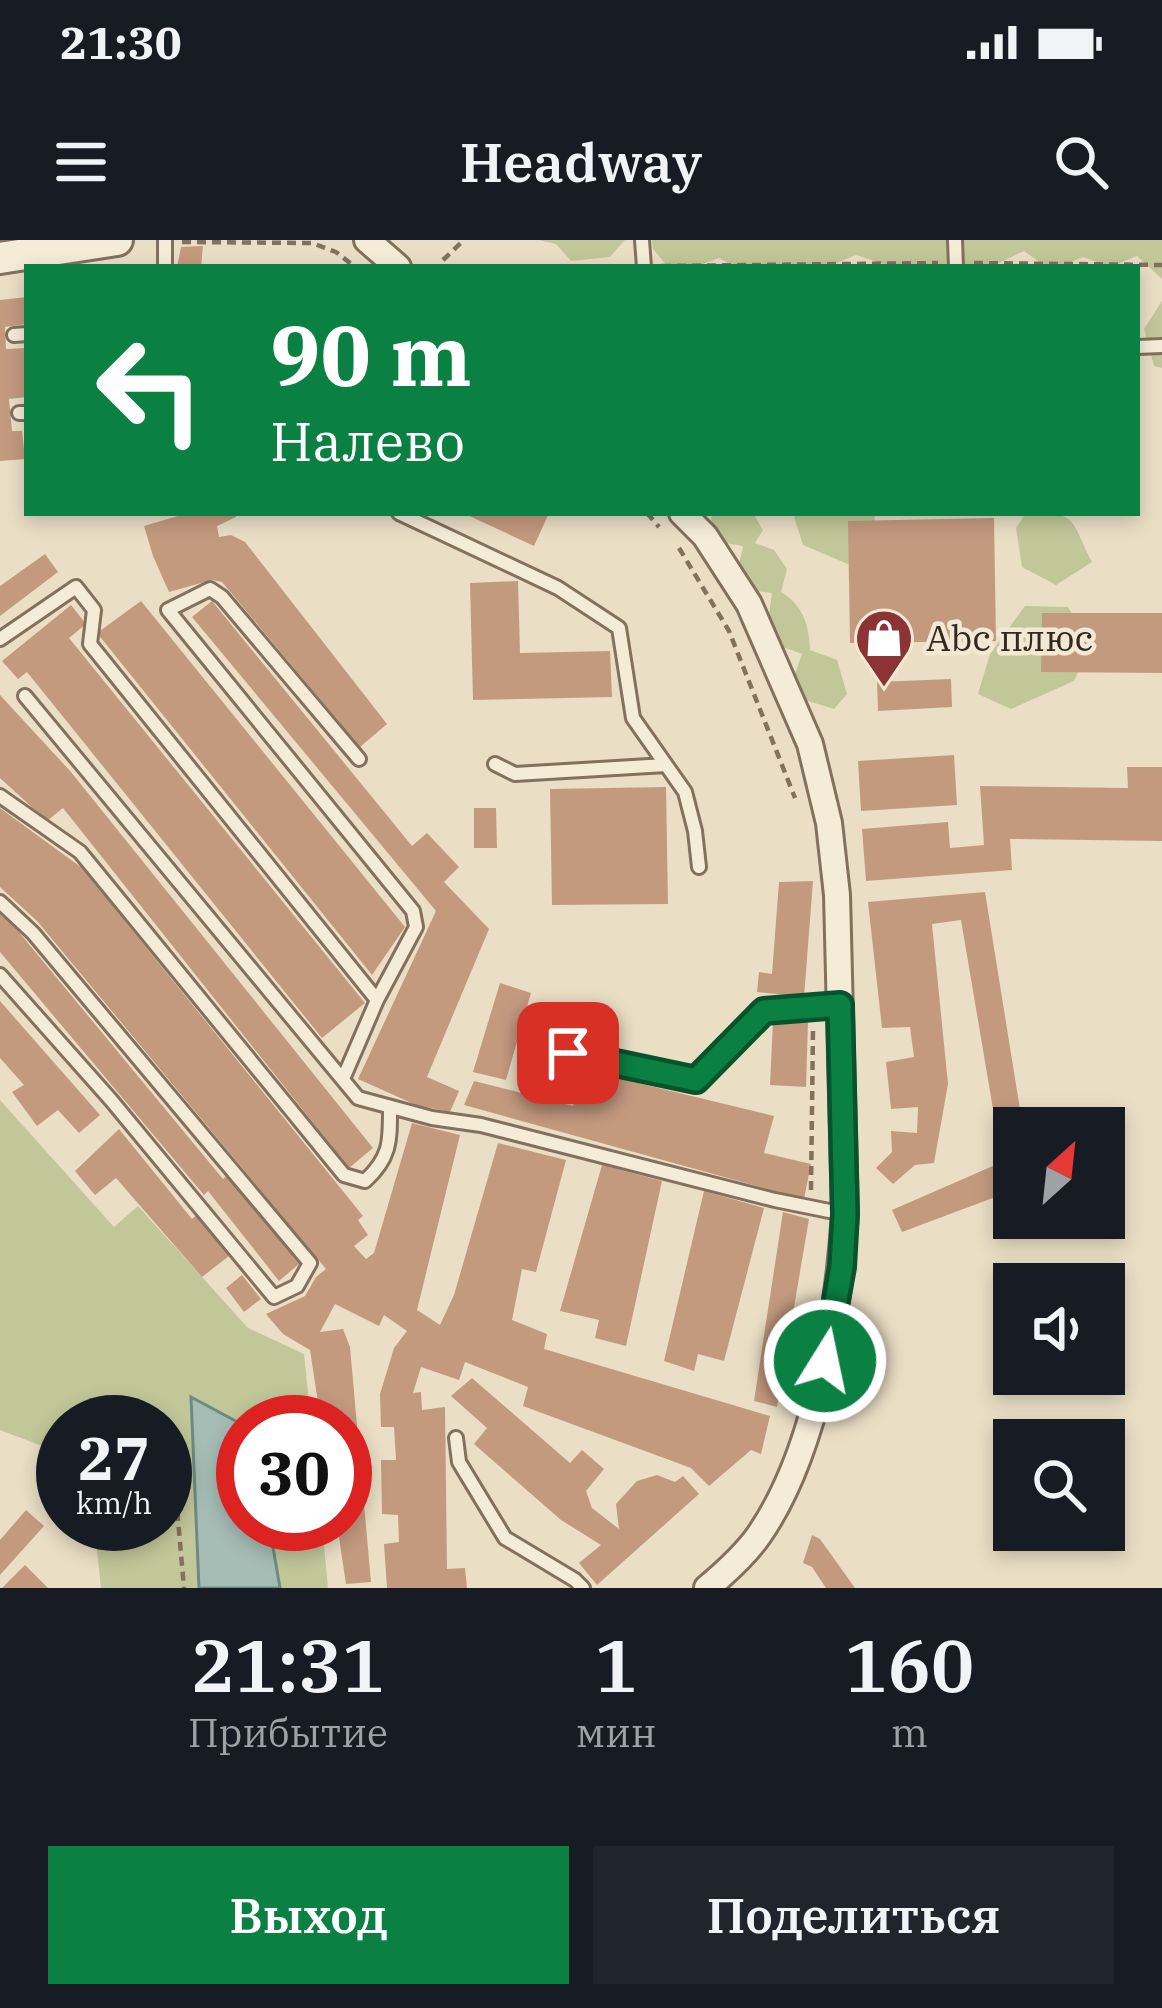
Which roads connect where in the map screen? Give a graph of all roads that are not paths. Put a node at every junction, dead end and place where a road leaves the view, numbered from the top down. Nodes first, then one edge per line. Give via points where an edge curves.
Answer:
1 (117, 240) edge
2 (367, 240) edge
3 (0, 258) edge
4 (395, 264) edge
5 (405, 516) edge
6 (685, 516) edge
7 (0, 640) edge
8 (25, 696) dead end
9 (359, 760) dead end
10 (495, 764) dead end
11 (665, 765) junction
12 (0, 796) edge
13 (699, 867) dead end
14 (0, 902) edge
15 (0, 975) edge
16 (377, 1000) junction
17 (840, 1005) junction
18 (568, 1053) dead end
19 (343, 1079) junction
20 (390, 1107) junction
21 (845, 1214) junction
22 (456, 1438) dead end
23 (583, 1588) edge
24 (707, 1588) edge

1 - 3 street
2 - 4 street
5 - 11 lane via 558,588 620,628 633,718
6 - 17 street via 749,604 810,744 829,823
7 - 16 lane via 76,587 94,610 90,644
8 - 19 lane
9 - 16 lane via 222,597 210,590 168,610 413,911 416,927
10 - 11 lane via 515,774
11 - 13 lane via 685,792
12 - 20 lane via 80,852 344,1175 365,1181 381,1166
14 - 15 lane via 310,1263 296,1286 274,1297
16 - 19 lane
17 - 18 lane via 764,1011 696,1080
17 - 21 street
19 - 20 lane via 358,1098
20 - 21 lane
21 - 24 street via 842,1267 806,1432 758,1536
22 - 23 lane via 459,1462 505,1538

